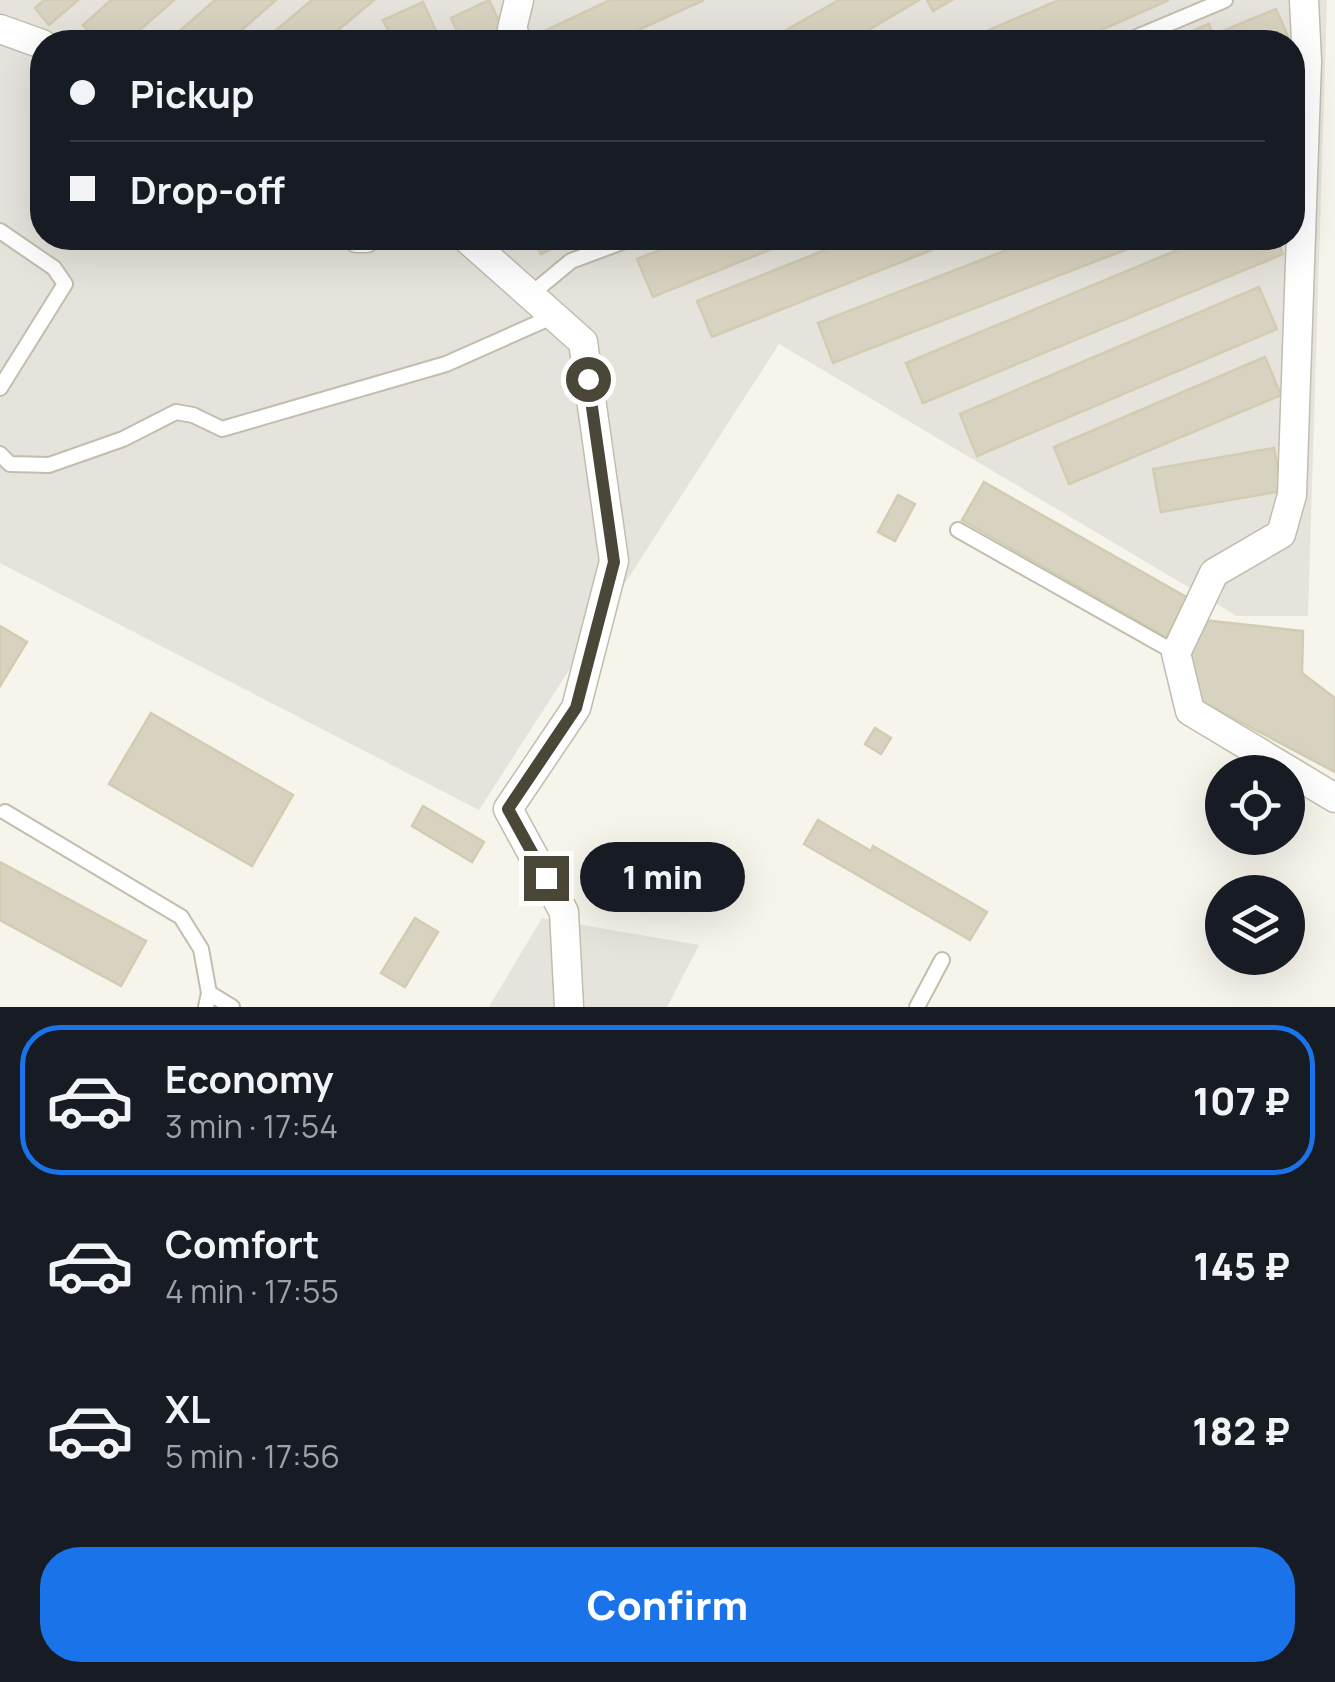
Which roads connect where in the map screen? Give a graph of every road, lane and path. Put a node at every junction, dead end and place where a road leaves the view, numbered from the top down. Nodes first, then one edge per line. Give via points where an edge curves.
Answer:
1 (519, 0) edge
2 (1224, 0) edge
3 (1304, 0) edge
4 (0, 29) edge
5 (512, 30) edge
6 (1153, 30) edge
7 (30, 40) edge
8 (1305, 119) edge
9 (0, 231) edge
10 (479, 250) edge
11 (602, 250) edge
12 (1300, 250) edge
13 (530, 295) junction
14 (554, 316) junction
15 (0, 388) edge
16 (0, 454) edge
17 (958, 530) dead end
18 (1176, 654) junction
19 (1335, 798) edge
20 (5, 812) dead end
21 (942, 960) dead end
22 (208, 1000) edge
23 (232, 1007) edge
24 (569, 1007) edge
25 (917, 1007) edge

1 - 5 street
2 - 6 lane
3 - 8 street
4 - 7 street
9 - 15 lane via 66,284
10 - 13 street
11 - 13 lane via 571,262
12 - 18 street via 1292,495 1281,534 1214,573
13 - 14 street
14 - 16 lane via 446,364 222,430 176,412 49,466 10,464
14 - 24 street via 583,342 614,562 576,708 508,809 564,912
17 - 18 lane
18 - 19 street via 1190,711
20 - 22 lane via 180,916 201,950
21 - 25 lane
22 - 23 lane

